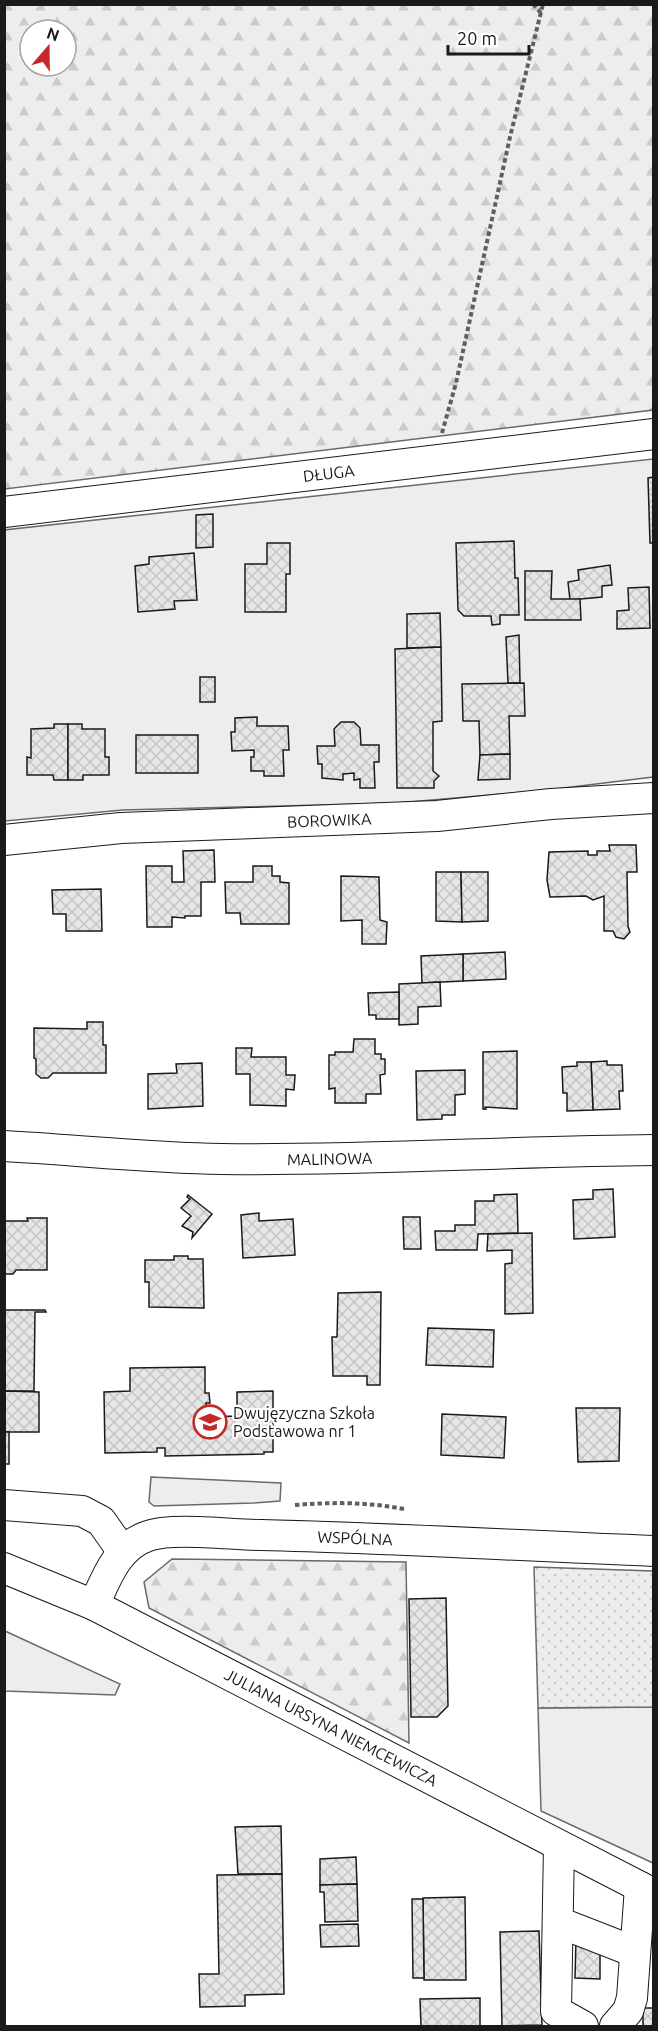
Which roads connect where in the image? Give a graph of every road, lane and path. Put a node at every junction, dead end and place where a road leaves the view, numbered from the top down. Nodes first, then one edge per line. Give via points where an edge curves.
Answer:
1 (533, 4) edge
2 (543, 4) edge
3 (541, 13) junction
4 (654, 434) edge
5 (435, 460) junction
6 (4, 512) edge
7 (654, 798) edge
8 (4, 840) edge
9 (4, 1146) edge
10 (654, 1150) edge
11 (4, 1505) edge
12 (654, 1551) edge
13 (123, 1552) junction
14 (4, 1568) edge
15 (94, 1605) junction
16 (559, 1846) junction
17 (647, 1891) edge
18 (558, 1922) junction
19 (635, 1952) junction
20 (583, 2026) edge
21 (615, 2026) edge

1 - 3 path
2 - 3 path
3 - 5 path
4 - 5 street, DŁUGA
5 - 6 street, DŁUGA
7 - 8 street, BOROWIKA via 437,816 121,828
9 - 10 street, MALINOWA via 220,1159
11 - 13 street via 82,1511 101,1521
12 - 13 street, WSPÓLNA via 190,1533 149,1535
13 - 15 street, WSPÓLNA
14 - 15 street, JULIANA URSYNA NIEMCEWICZA
15 - 16 street, JULIANA URSYNA NIEMCEWICZA
16 - 17 street, JULIANA URSYNA NIEMCEWICZA
16 - 18 street
17 - 19 street
18 - 19 street
18 - 20 street via 556,2011
19 - 21 street via 632,1998 628,2011

